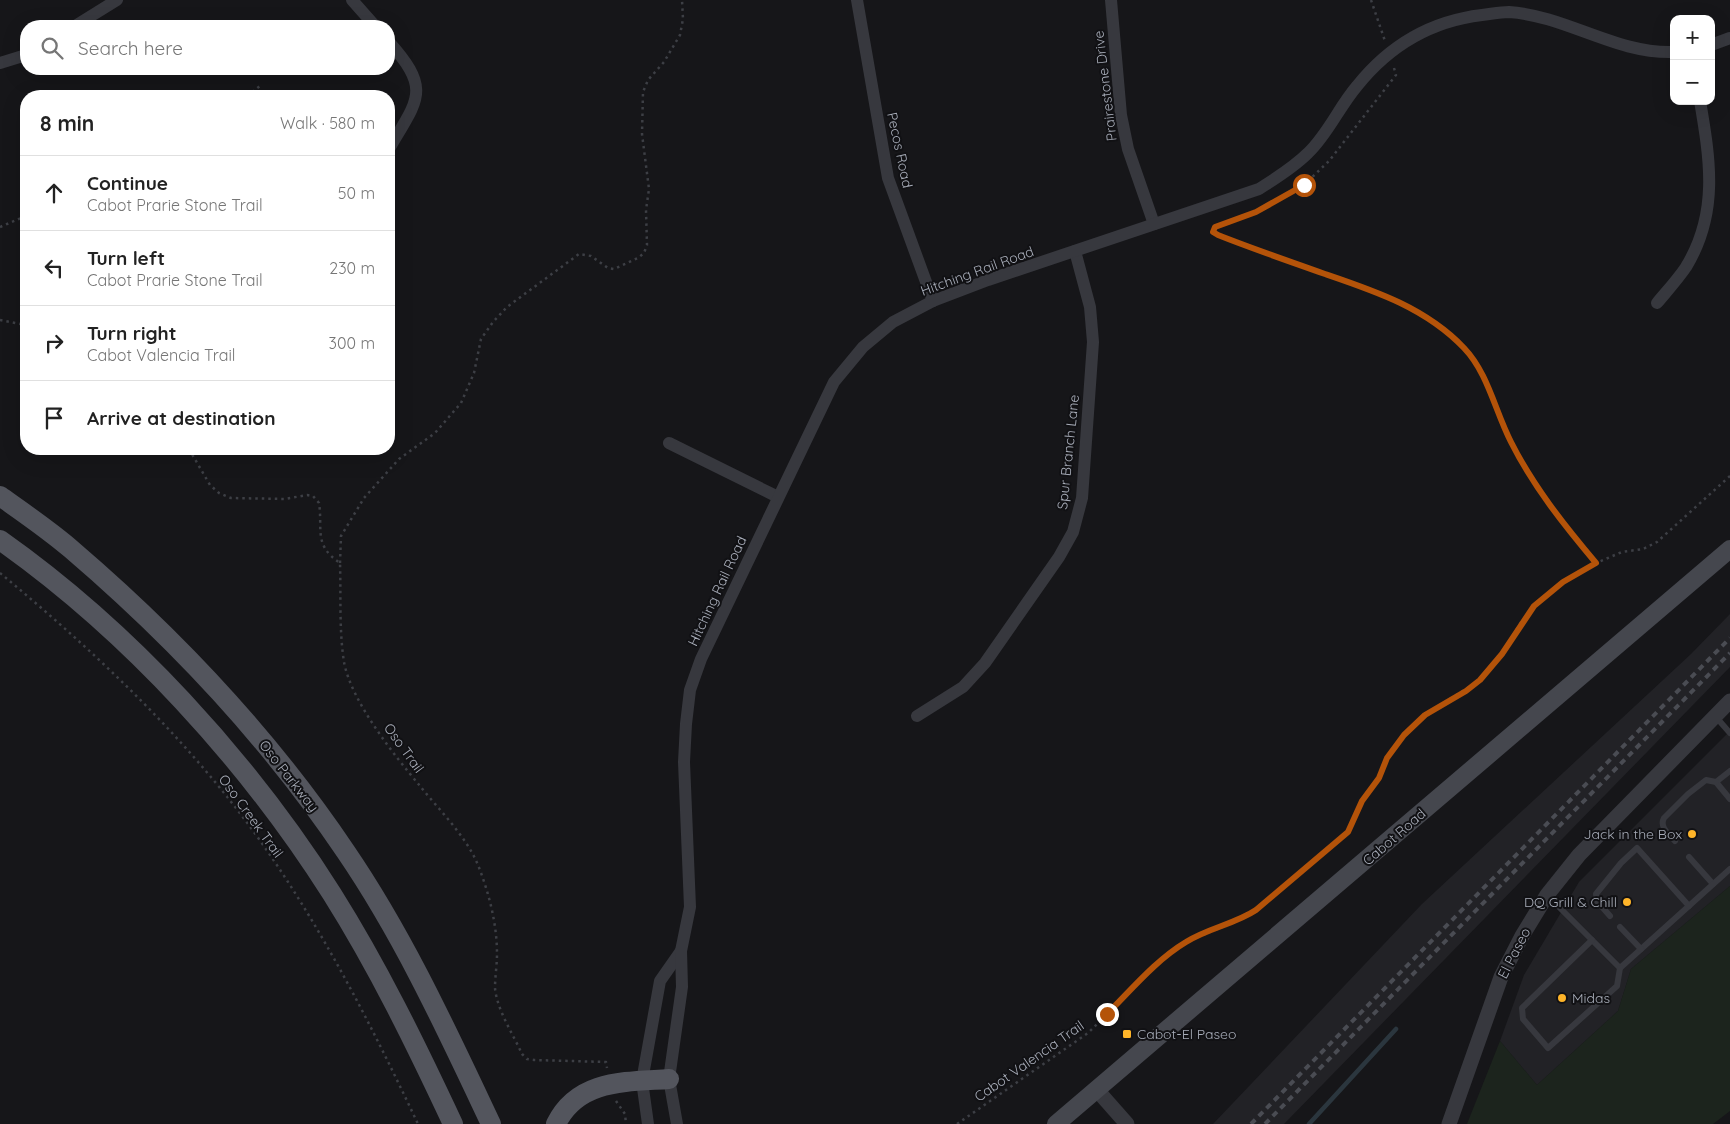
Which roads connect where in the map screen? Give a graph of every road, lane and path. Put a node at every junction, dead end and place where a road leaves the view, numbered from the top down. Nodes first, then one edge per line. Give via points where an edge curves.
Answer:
1 (116, 0) edge
2 (352, 0) edge
3 (682, 0) edge
4 (857, 0) edge
5 (1111, 0) edge
6 (1371, 0) edge
7 (84, 20) edge
8 (370, 20) edge
9 (1383, 36) dead end
10 (1730, 38) edge
11 (1715, 44) edge
12 (395, 49) edge
13 (1670, 52) edge
14 (20, 57) edge
15 (0, 64) edge
16 (1394, 67) dead end
17 (260, 86) dead end
18 (255, 90) edge
19 (1701, 105) edge
20 (395, 139) edge
21 (20, 219) edge
22 (1154, 224) junction
23 (0, 227) edge
24 (1075, 251) junction
25 (933, 301) junction
26 (1657, 303) dead end
27 (0, 320) edge
28 (20, 324) edge
29 (669, 443) dead end
30 (193, 455) edge
31 (1730, 476) edge
32 (0, 496) edge
33 (778, 497) junction
34 (0, 540) edge
35 (1730, 549) edge
36 (340, 563) junction
37 (1596, 563) junction
38 (0, 573) edge
39 (1730, 701) edge
40 (917, 716) dead end
41 (1716, 716) junction
42 (1730, 733) edge
43 (1730, 771) edge
44 (1716, 782) junction
45 (1730, 799) edge
46 (1675, 841) dead end
47 (1689, 857) dead end
48 (1730, 869) edge
49 (1713, 884) junction
50 (1547, 895) junction
51 (1689, 906) junction
52 (1610, 916) dead end
53 (1620, 927) dead end
54 (1592, 940) junction
55 (681, 950) junction
56 (1641, 950) junction
57 (1620, 968) junction
58 (607, 1072) dead end
59 (669, 1078) junction
60 (642, 1081) junction
61 (1097, 1090) junction
62 (613, 1098) dead end
63 (1122, 1119) edge
64 (418, 1124) edge
65 (453, 1124) edge
66 (491, 1124) edge
67 (556, 1124) edge
68 (626, 1124) edge
69 (648, 1124) edge
70 (677, 1124) edge
71 (957, 1124) edge
72 (1056, 1124) edge
73 (1449, 1124) edge

1 - 7 street
2 - 8 street
3 - 36 path via 680,35 643,92 642,134 649,189 644,252 614,269 579,254 507,307 481,339 474,373 461,403 434,432 399,459 352,514 341,536
4 - 25 street, Pecos Road via 888,178
5 - 22 street, Prairestone Drive via 1121,115 1128,149
6 - 9 path
10 - 11 street
12 - 20 street via 414,75 418,92
13 - 22 street, Hitching Rail Road via 1622,46 1557,21 1508,12 1461,18 1418,33 1389,53 1356,86 1321,138 1287,172 1259,189
14 - 15 street
16 - 37 path via 1396,75 1329,161 1304,185 1256,212 1215,227 1213,232 1402,302 1438,325 1464,348 1479,367 1496,412 1525,468 1557,516
17 - 18 path
19 - 26 street via 1709,167 1709,206 1700,240 1686,268
21 - 23 path
22 - 24 street, Hitching Rail Road
24 - 25 street, Hitching Rail Road
24 - 40 street, Spur Branch Lane via 1090,307 1093,342 1082,498 1073,532 985,663 963,687
25 - 33 street, Hitching Rail Road via 893,322 862,346 834,382
27 - 28 path
29 - 33 street
30 - 36 path via 210,485 231,498 313,496 319,503 318,531 324,546
31 - 37 path, Cabot Valencia Trail via 1657,542 1644,550 1622,552
32 - 66 main road, Oso Parkway via 70,548 162,632 209,680 275,757 346,852 378,902 433,1003
33 - 55 street, Hitching Rail Road via 701,659 690,690 684,762 690,907
34 - 65 main road via 77,599 130,649 259,791 331,893 369,956 418,1048
35 - 61 main road, Cabot Road
36 - 58 path, Oso Trail via 344,661 351,686 377,728 478,864 494,922 497,952 495,989 522,1054 534,1060 606,1062
37 - 71 path, Cabot Valencia Trail via 1563,582 1534,606 1480,680 1425,715 1404,735 1362,801 1348,832 1249,914 1170,952 1088,1033
38 - 64 path, Oso Creek Trail via 67,629 133,692 242,816 296,896 344,978 387,1057
39 - 41 street, El Paseo
41 - 42 lane
41 - 50 street, El Paseo via 1579,855
43 - 44 lane
44 - 45 lane
44 - 46 lane via 1706,780 1664,818 1664,829
47 - 49 lane
48 - 49 lane
49 - 51 lane
50 - 54 lane
50 - 73 street, El Paseo via 1501,977
51 - 52 lane via 1637,848 1596,894 1597,901
51 - 56 lane
53 - 56 lane
54 - 57 lane
54 - 57 lane via 1522,1008 1524,1019 1548,1048 1617,986
55 - 59 street, Hitching Rail Road via 682,987
55 - 60 street, Hitching Rail Road via 660,981
56 - 57 lane
59 - 60 main road
59 - 70 street, Hitching Rail Road
60 - 67 main road via 608,1084 586,1091 568,1106
60 - 69 street, Hitching Rail Road
61 - 63 street
61 - 72 main road, Cabot Road
62 - 68 path via 625,1114

